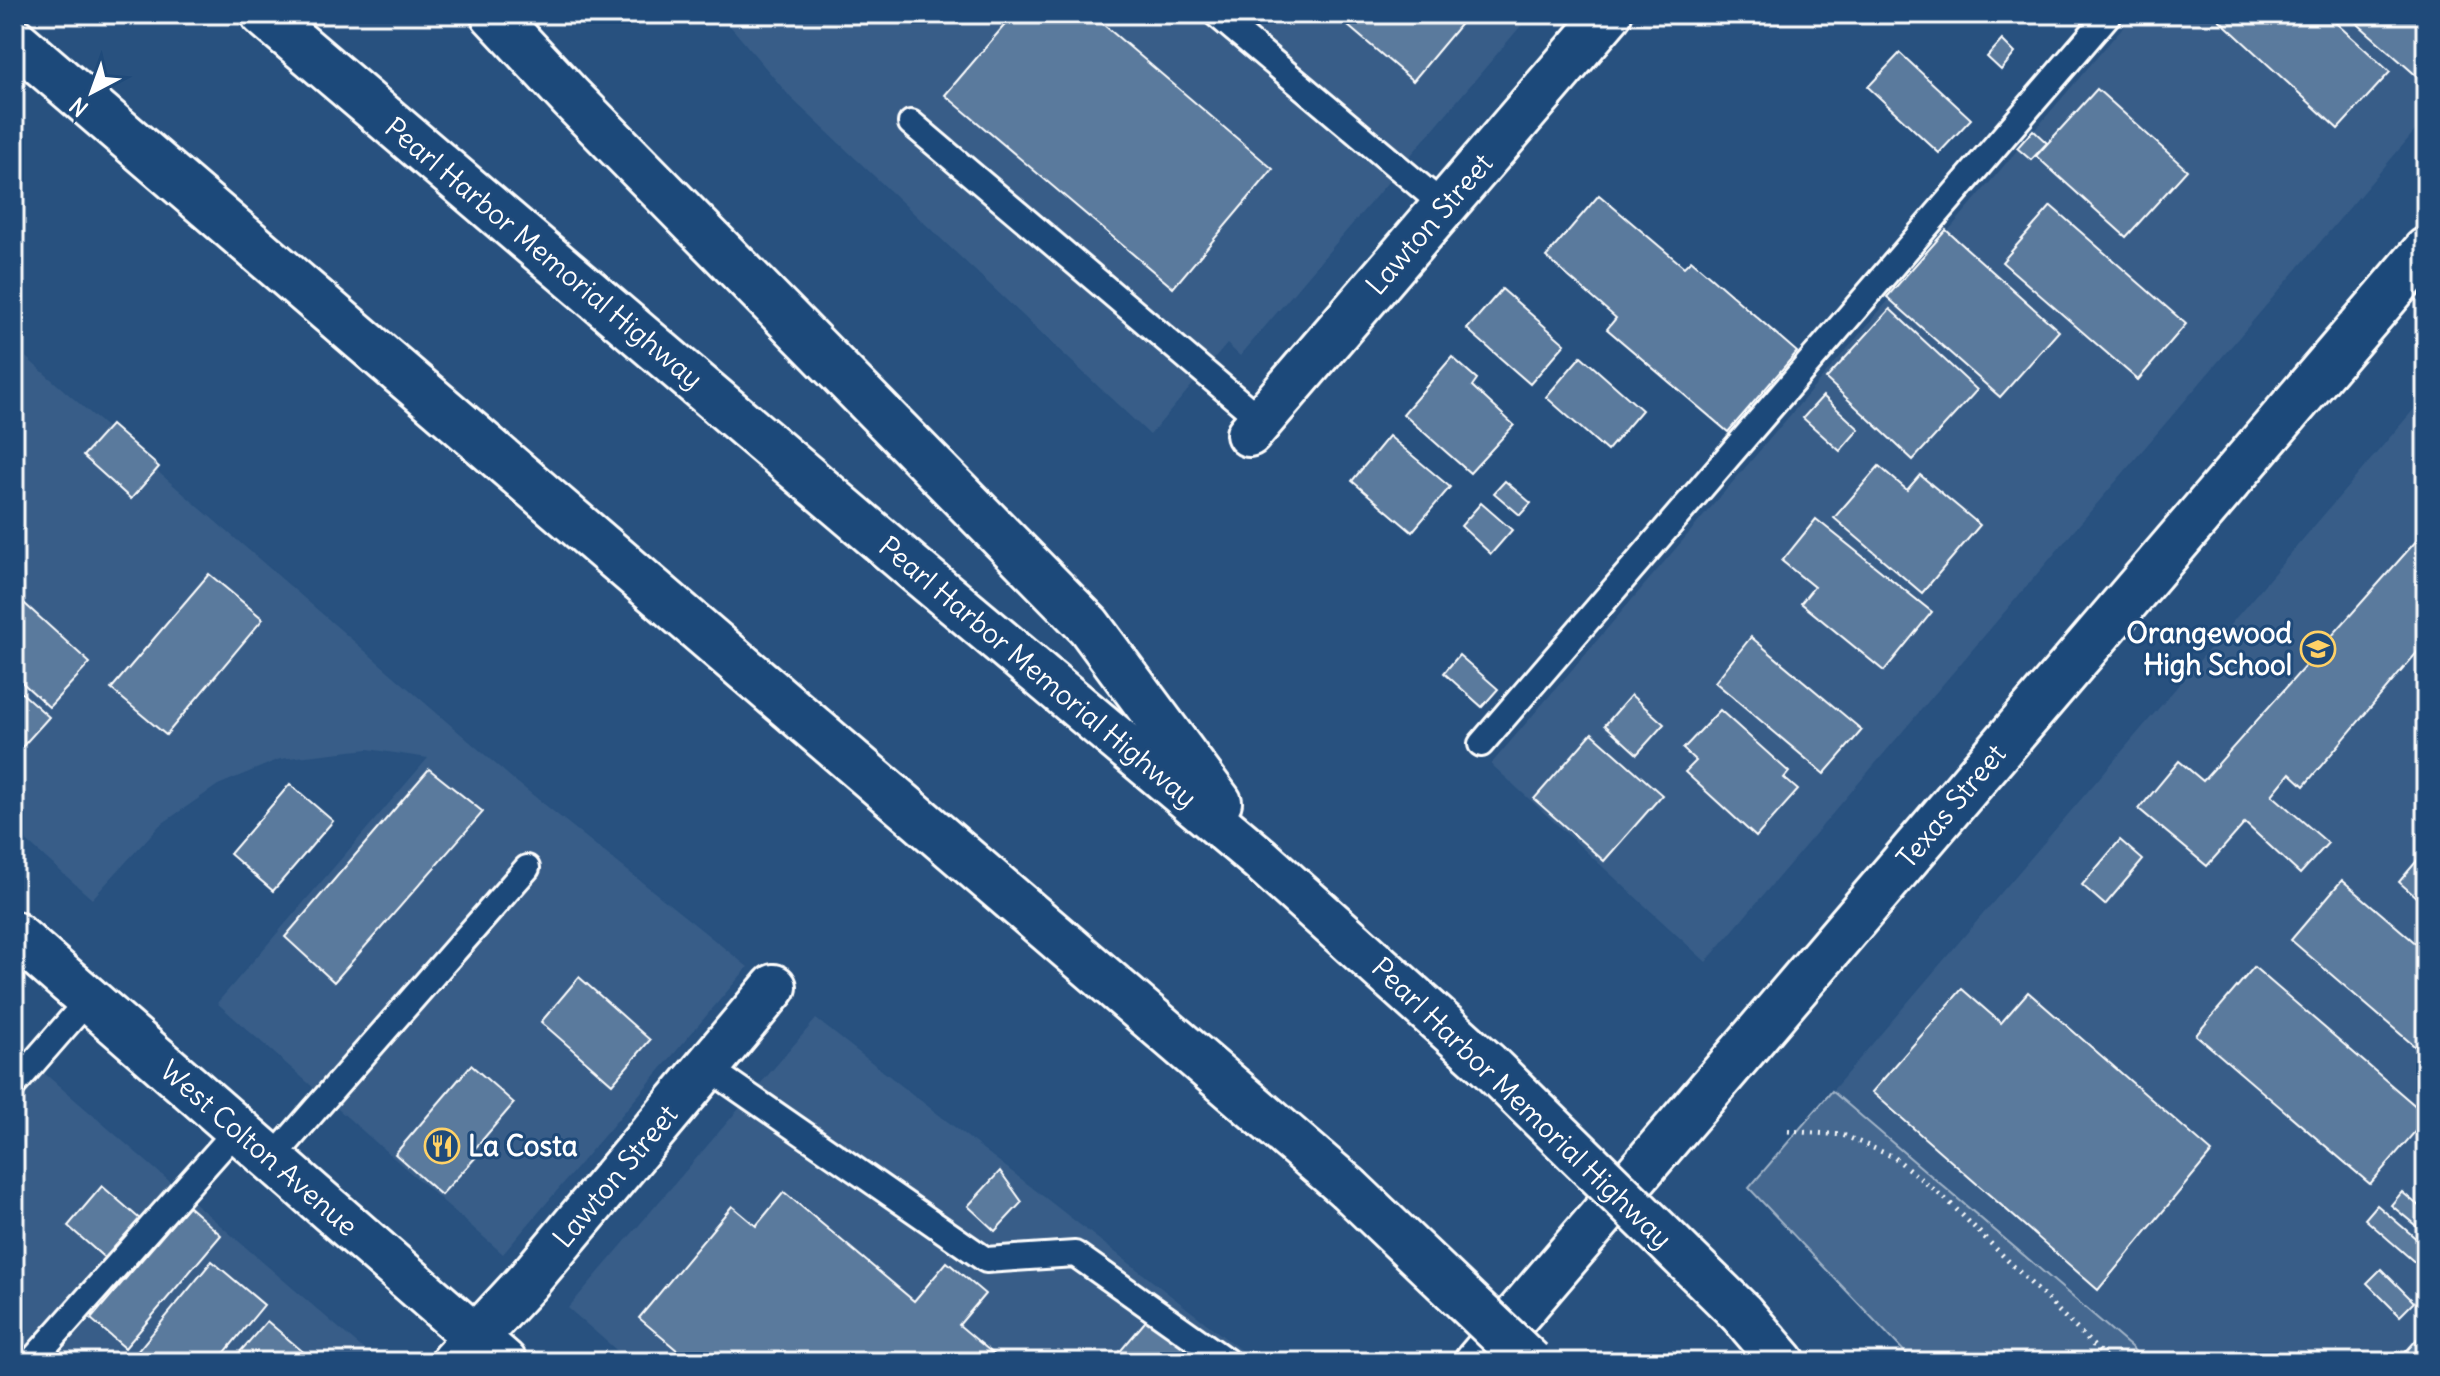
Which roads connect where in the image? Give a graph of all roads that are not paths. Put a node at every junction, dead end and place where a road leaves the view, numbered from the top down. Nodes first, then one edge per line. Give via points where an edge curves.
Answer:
1 (263, 14) edge
2 (493, 14) edge
3 (1216, 14) edge
4 (1609, 14) edge
5 (2109, 14) edge
6 (14, 40) edge
7 (911, 123) dead end
8 (1444, 206) junction
9 (2426, 250) edge
10 (1255, 427) joint
11 (1481, 744) dead end
12 (1260, 859) junction
13 (527, 868) dead end
14 (14, 934) edge
15 (774, 987) dead end
16 (89, 999) junction
17 (707, 1067) junction
18 (14, 1085) edge
19 (237, 1130) junction
20 (271, 1160) junction
21 (478, 1354) edge
22 (31, 1362) edge
23 (1228, 1362) edge
24 (1477, 1362) edge
25 (1530, 1362) edge
26 (1783, 1362) edge

1 - 12 main road, Pearl Harbor Memorial Highway
2 - 12 main road via 1089,626
3 - 8 lane
4 - 8 main road, Lawton Street
5 - 11 lane
6 - 25 main road, bridge via 1348,1188
7 - 10 lane
8 - 10 main road, Lawton Street
9 - 24 main road, Texas Street
12 - 26 main road, Pearl Harbor Memorial Highway, bridge via 1487,1064 1741,1313
13 - 20 lane
14 - 16 main road, West Colton Avenue
15 - 17 main road, Lawton Street
16 - 18 lane
16 - 19 main road, West Colton Avenue
17 - 21 main road, Lawton Street via 527,1282
17 - 23 lane via 986,1260 1075,1254
19 - 20 main road, West Colton Avenue
19 - 22 lane
20 - 21 main road, West Colton Avenue

